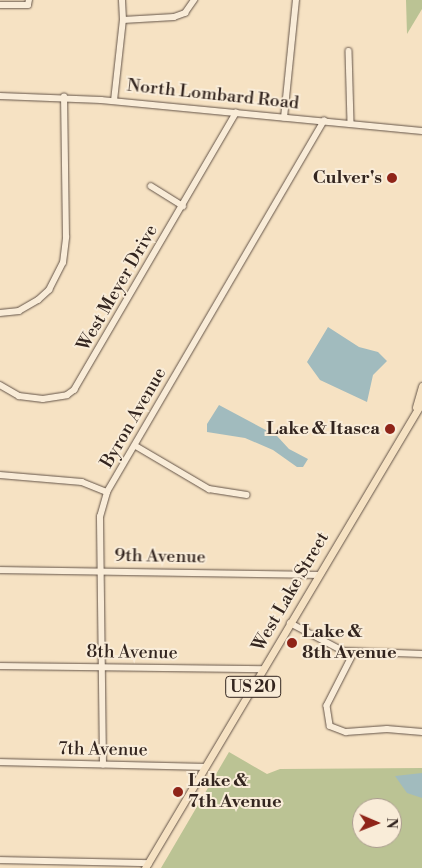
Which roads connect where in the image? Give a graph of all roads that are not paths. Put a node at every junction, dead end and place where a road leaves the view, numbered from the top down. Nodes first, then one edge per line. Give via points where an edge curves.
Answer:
1 (122, 0) edge
2 (194, 0) edge
3 (296, 0) edge
4 (29, 2) edge
5 (0, 5) edge
6 (123, 20) junction
7 (349, 51) dead end
8 (0, 96) edge
9 (64, 97) junction
10 (114, 101) junction
11 (236, 113) junction
12 (284, 118) junction
13 (324, 122) junction
14 (351, 124) junction
15 (422, 131) edge
16 (151, 186) dead end
17 (183, 206) junction
18 (0, 313) edge
19 (0, 385) edge
20 (422, 386) edge
21 (422, 402) edge
22 (419, 410) edge
23 (136, 446) junction
24 (0, 475) edge
25 (108, 492) junction
26 (247, 495) dead end
27 (0, 570) edge
28 (100, 571) junction
29 (319, 575) junction
30 (290, 623) junction
31 (354, 653) junction
32 (422, 654) edge
33 (0, 666) edge
34 (101, 667) junction
35 (264, 669) junction
36 (422, 732) edge
37 (0, 762) edge
38 (103, 764) junction
39 (205, 767) junction
40 (0, 860) edge
41 (147, 865) edge

1 - 6 street
2 - 6 street via 190,7 174,17
3 - 12 street
4 - 5 street
6 - 10 street
7 - 14 street
8 - 9 street, North Lombard Road
9 - 10 street, North Lombard Road
9 - 18 street via 66,237 63,263 49,290 38,300 18,311
10 - 11 street, North Lombard Road
11 - 12 street, North Lombard Road
11 - 17 street, West Meyer Drive
12 - 13 street, North Lombard Road
13 - 14 street, North Lombard Road
13 - 23 street, Byron Avenue
14 - 15 street, North Lombard Road
16 - 17 street
17 - 19 street, West Meyer Drive via 78,385 67,395 44,399 19,396
20 - 22 main road, West Lake Street / US 20
21 - 22 main road, West Lake Street / US 20
22 - 29 main road, West Lake Street / US 20
23 - 25 street, Byron Avenue
23 - 26 street via 209,489
24 - 25 street via 82,482
25 - 28 street, Byron Avenue via 100,517
27 - 28 street, 9th Avenue
28 - 29 street, 9th Avenue
28 - 34 street, Byron Avenue
29 - 30 main road, West Lake Street / US 20
30 - 31 street via 336,649
30 - 35 main road, West Lake Street / US 20
31 - 32 street
31 - 36 street via 327,706 330,726 346,732 389,729
33 - 34 street, 8th Avenue
34 - 35 street, 8th Avenue
34 - 38 street, Byron Avenue
35 - 39 main road, West Lake Street / US 20
37 - 38 street, 7th Avenue
38 - 39 street, 7th Avenue
39 - 41 main road, West Lake Street / US 20
40 - 41 street

